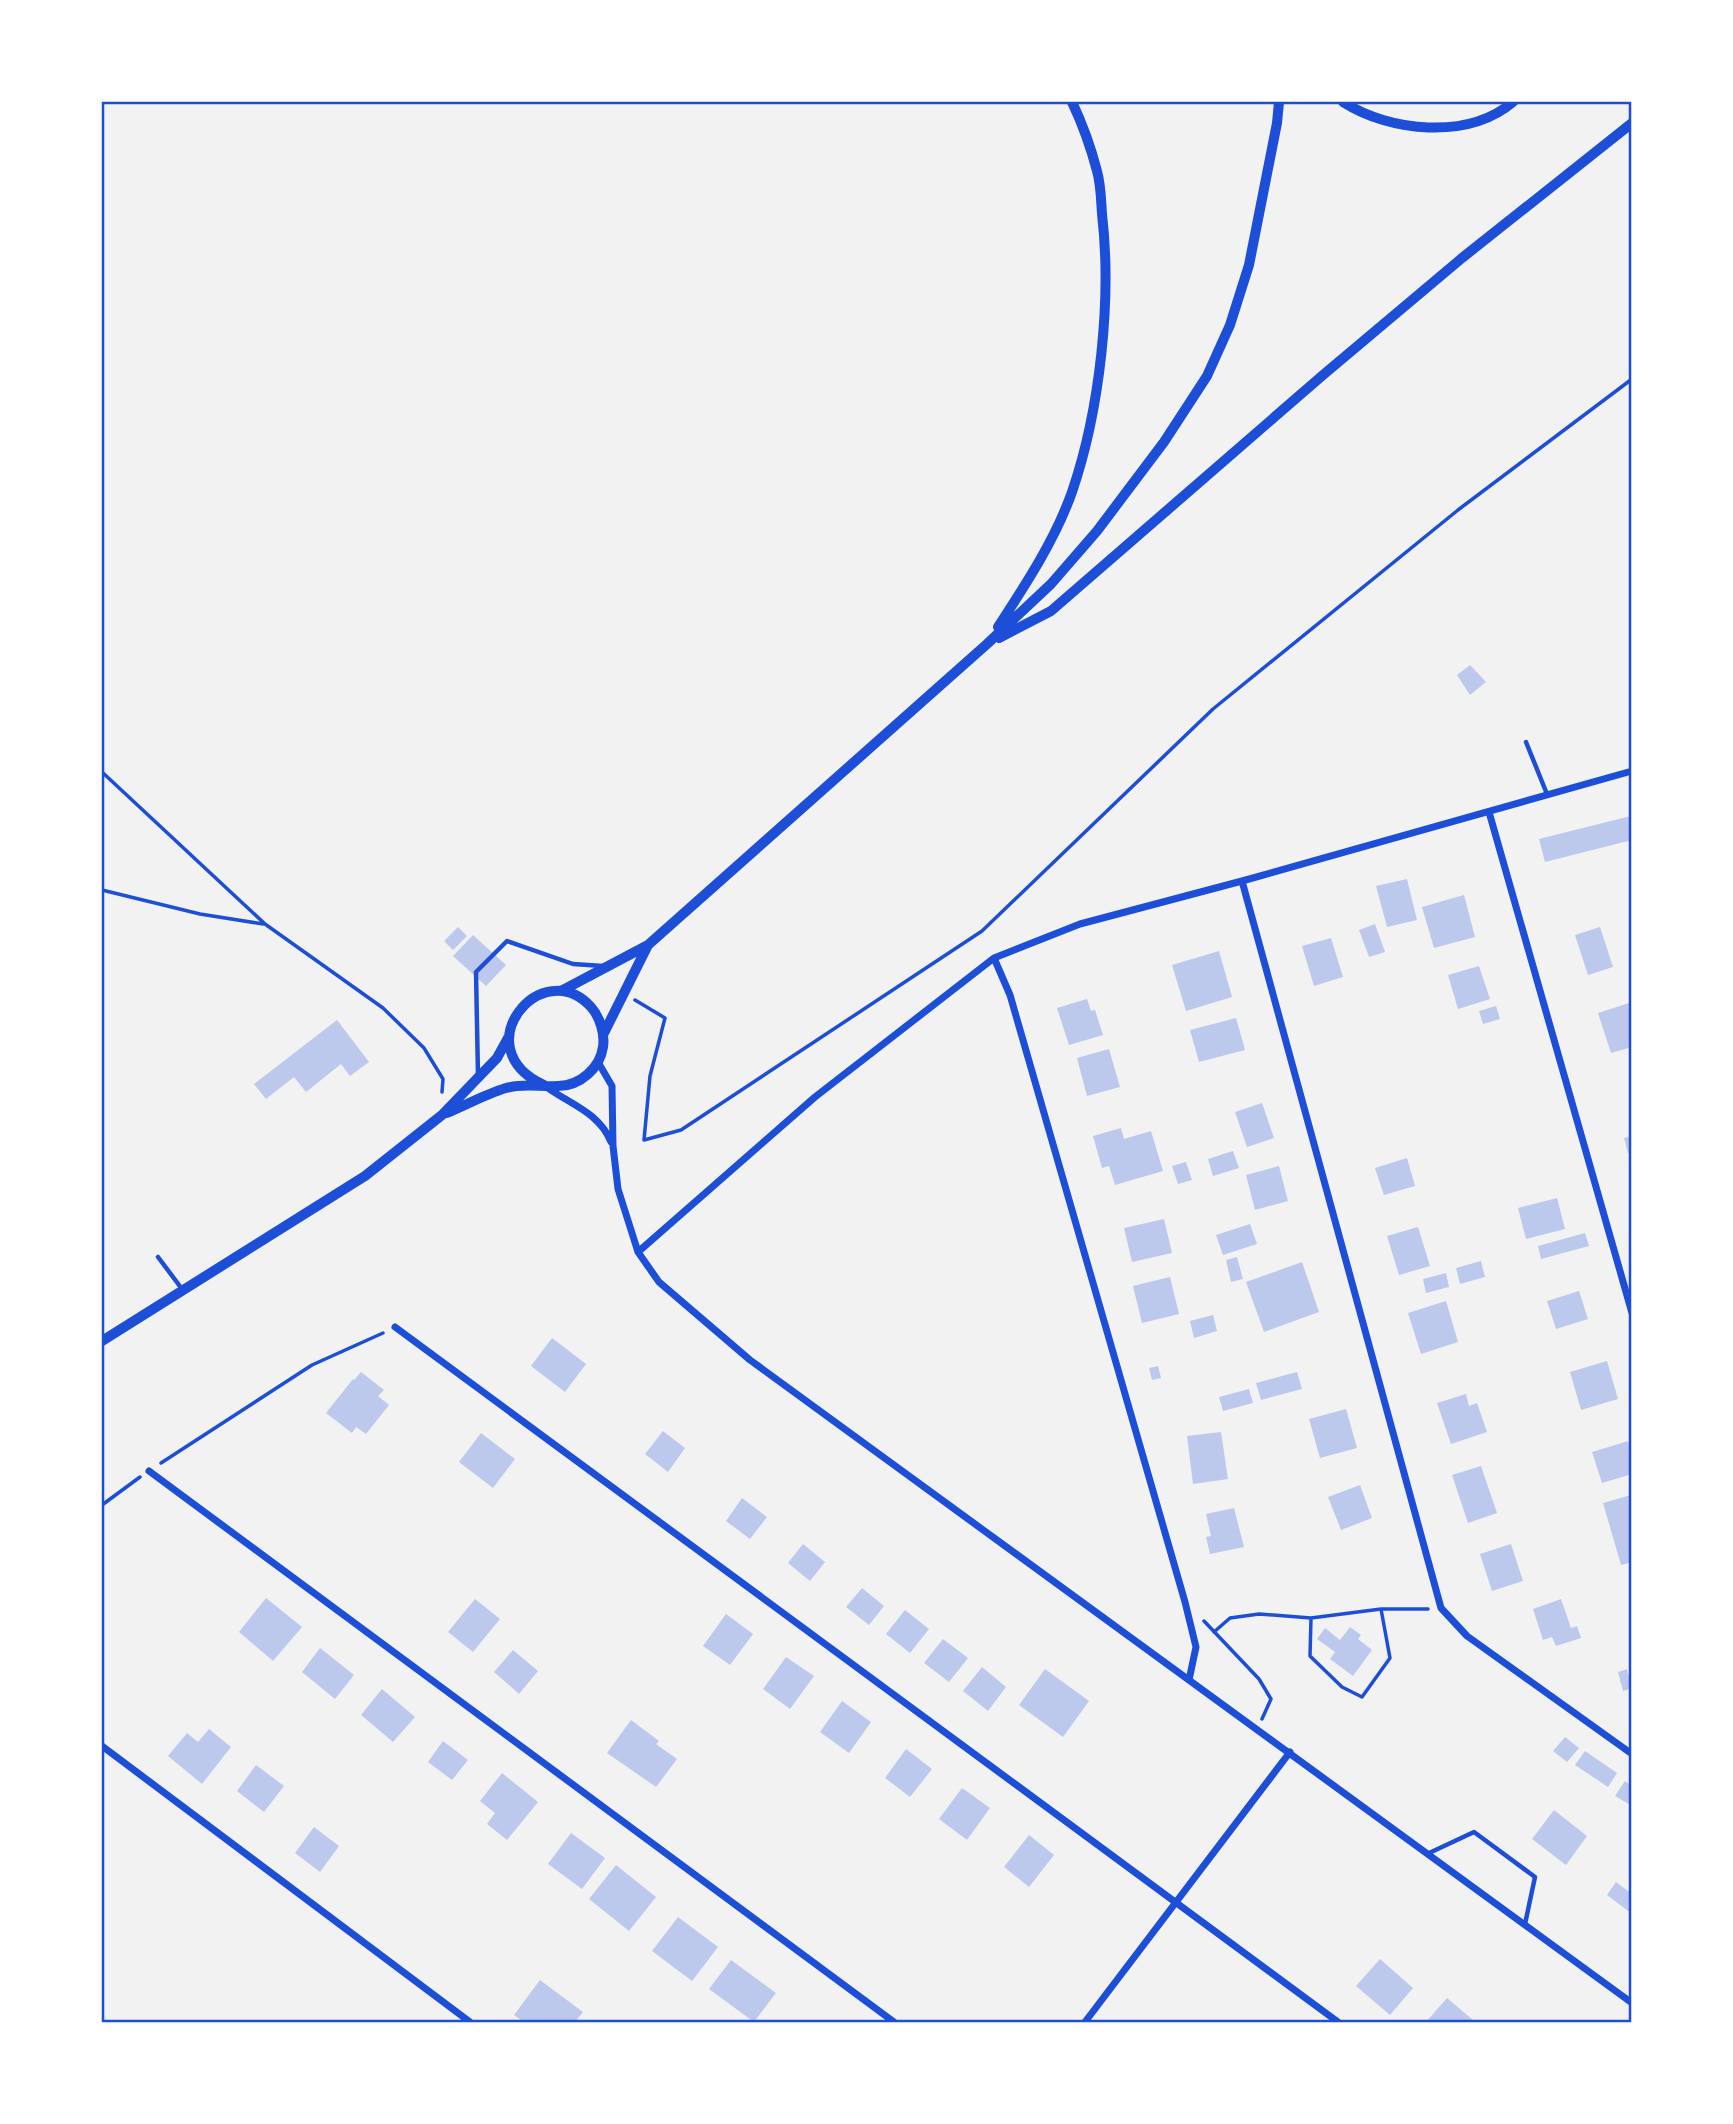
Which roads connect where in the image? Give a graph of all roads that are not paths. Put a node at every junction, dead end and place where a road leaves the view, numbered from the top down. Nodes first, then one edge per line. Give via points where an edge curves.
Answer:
1 (1072, 102) edge
2 (1279, 102) edge
3 (1343, 102) edge
4 (1513, 102) edge
5 (1632, 123) edge
6 (987, 644) junction
7 (1526, 742) dead end
8 (1632, 771) edge
9 (1547, 794) junction
10 (1489, 811) junction
11 (1242, 881) junction
12 (648, 945) junction
13 (993, 958) junction
14 (607, 967) junction
15 (561, 991) junction
16 (603, 1035) junction
17 (508, 1038) junction
18 (598, 1062) junction
19 (478, 1078) junction
20 (544, 1085) junction
21 (442, 1115) junction
22 (613, 1146) junction
23 (638, 1252) junction
24 (158, 1257) dead end
25 (182, 1290) junction
26 (1632, 1313) edge
27 (395, 1327) road end
28 (102, 1341) edge
29 (149, 1471) road end
30 (1189, 1680) junction
31 (102, 1746) edge
32 (1290, 1752) junction
33 (1632, 1754) edge
34 (1427, 1854) junction
35 (1176, 1902) junction
36 (1525, 1925) junction
37 (1632, 2003) edge
38 (470, 2022) edge
39 (894, 2022) edge
40 (1085, 2022) edge
41 (1338, 2022) edge

1 - 6 street via 1098,173 1105,242 1098,381 1072,492 1052,537
2 - 6 street via 1249,265 1230,326 1207,376 1097,531 1051,584
3 - 4 street via 1385,122 1428,128 1466,125
5 - 6 street via 1462,258 1051,611
6 - 12 street
7 - 9 lane
8 - 9 street
9 - 10 street
10 - 11 street
10 - 26 street
11 - 13 street via 1080,924
11 - 33 street via 1441,1608 1467,1636
12 - 14 street
12 - 16 street
13 - 23 street via 815,1097
13 - 30 street via 1010,995 1185,1602 1196,1647
14 - 15 street
14 - 19 lane via 573,964 507,941 476,972
15 - 16 street via 589,1004
15 - 17 street via 545,992 519,1009
16 - 18 street
17 - 19 street
17 - 20 street via 518,1067
18 - 20 street via 575,1083
18 - 22 street via 612,1086
19 - 21 street
20 - 21 street via 505,1088
20 - 22 street via 592,1116
21 - 25 street via 365,1176
22 - 23 street via 618,1189
23 - 30 street via 659,1282 750,1360
24 - 25 lane
25 - 28 street
27 - 35 street
29 - 39 street
30 - 32 street
31 - 38 street
32 - 34 street
32 - 35 street
34 - 36 street
34 - 36 lane via 1474,1832 1535,1877
35 - 40 street
35 - 41 street
36 - 37 street

